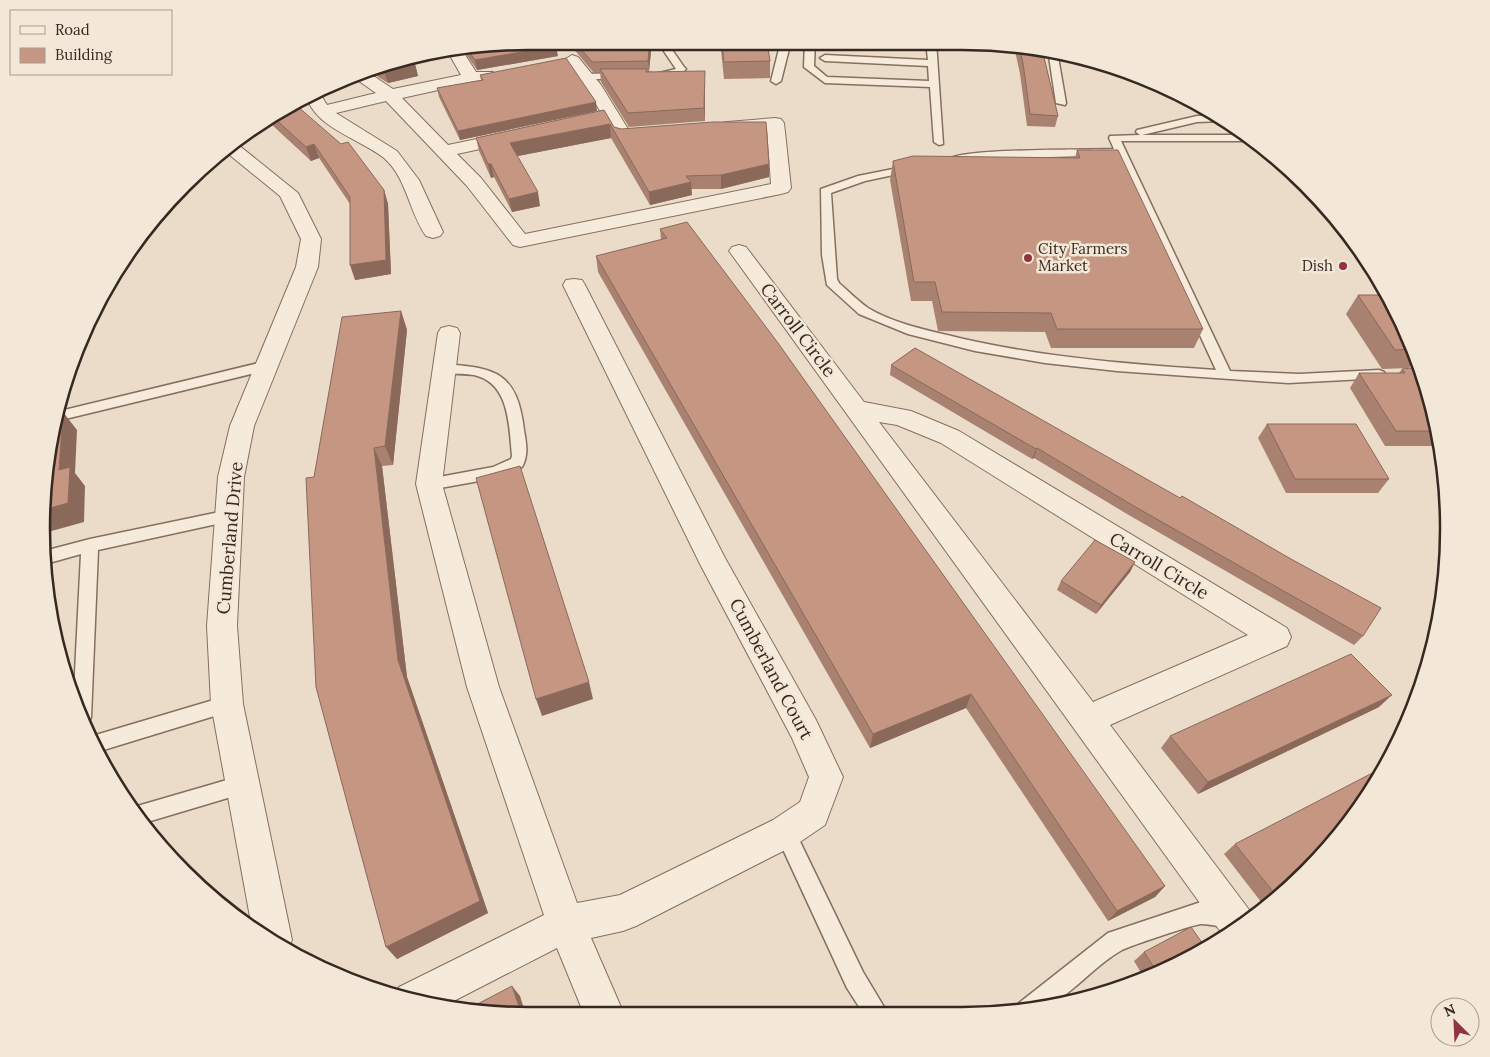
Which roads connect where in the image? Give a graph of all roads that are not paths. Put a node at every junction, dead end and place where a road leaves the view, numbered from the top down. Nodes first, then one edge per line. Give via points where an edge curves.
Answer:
1 (667, 50) edge
2 (784, 50) edge
3 (810, 50) edge
4 (932, 50) edge
5 (458, 55) edge
6 (825, 58) dead end
7 (1053, 59) edge
8 (933, 62) junction
9 (553, 63) edge
10 (498, 73) edge
11 (630, 76) edge
12 (648, 76) edge
13 (585, 77) junction
14 (366, 78) edge
15 (471, 78) junction
16 (776, 81) dead end
17 (935, 84) junction
18 (390, 95) junction
19 (1061, 103) dead end
20 (318, 104) edge
21 (610, 115) junction
22 (591, 119) edge
23 (1209, 119) edge
24 (709, 128) edge
25 (533, 132) edge
26 (671, 132) edge
27 (1114, 138) junction
28 (1237, 138) edge
29 (939, 142) dead end
30 (235, 150) edge
31 (446, 152) junction
32 (1121, 152) junction
33 (433, 232) dead end
34 (739, 252) dead end
35 (574, 285) dead end
36 (449, 333) dead end
37 (266, 366) junction
38 (444, 369) junction
39 (1225, 374) junction
40 (1395, 374) edge
41 (856, 409) junction
42 (64, 415) edge
43 (429, 484) junction
44 (229, 516) junction
45 (90, 545) junction
46 (51, 556) edge
47 (83, 703) edge
48 (227, 704) junction
49 (1087, 720) junction
50 (100, 742) edge
51 (244, 784) junction
52 (144, 813) edge
53 (785, 832) junction
54 (1235, 920) edge
55 (1235, 921) edge
56 (566, 924) junction
57 (271, 932) edge
58 (424, 995) edge
59 (1041, 1000) edge
60 (601, 1007) edge
61 (873, 1007) edge

1 - 12 lane via 681,69 666,76
2 - 16 lane
3 - 17 lane via 809,67 826,80
4 - 8 lane
5 - 15 street
6 - 8 lane
7 - 19 lane
8 - 17 lane
9 - 13 street via 567,53
10 - 15 street
11 - 13 lane
13 - 21 street
14 - 18 street
15 - 18 street
17 - 29 lane
18 - 20 street
18 - 31 street
20 - 33 street via 391,155 410,180
21 - 22 street
21 - 26 street via 623,135
23 - 27 lane
24 - 31 street via 775,123 780,188 520,241
25 - 31 street
27 - 28 lane
27 - 32 lane
30 - 37 street, Cumberland Drive via 288,193 311,239 306,267
32 - 39 lane
32 - 39 lane via 979,156 862,178 825,191 831,283 849,303 878,319 946,341 1113,368
34 - 41 street, Carroll Circle
35 - 53 street, Cumberland Court via 714,564 805,730 826,778 813,813
36 - 38 street
37 - 42 lane
37 - 44 street, Cumberland Drive via 242,426 232,477
38 - 43 street
38 - 43 lane via 477,371 498,380 512,399 520,456 517,463 496,472
39 - 40 lane via 1288,378
41 - 49 street, Carroll Circle
41 - 49 street, Carroll Circle via 902,417 950,438 1276,637
43 - 56 street via 483,687
44 - 45 lane
44 - 48 street, Cumberland Drive via 222,626
45 - 46 lane
45 - 47 lane
48 - 50 lane
48 - 51 street, Cumberland Drive
49 - 54 street, Carroll Circle
51 - 52 lane
51 - 57 street, Cumberland Drive
53 - 56 street, Cumberland Court via 622,913
53 - 61 lane via 855,980
55 - 59 lane via 1201,913 1116,941
56 - 58 street, Cumberland Court
56 - 60 street

